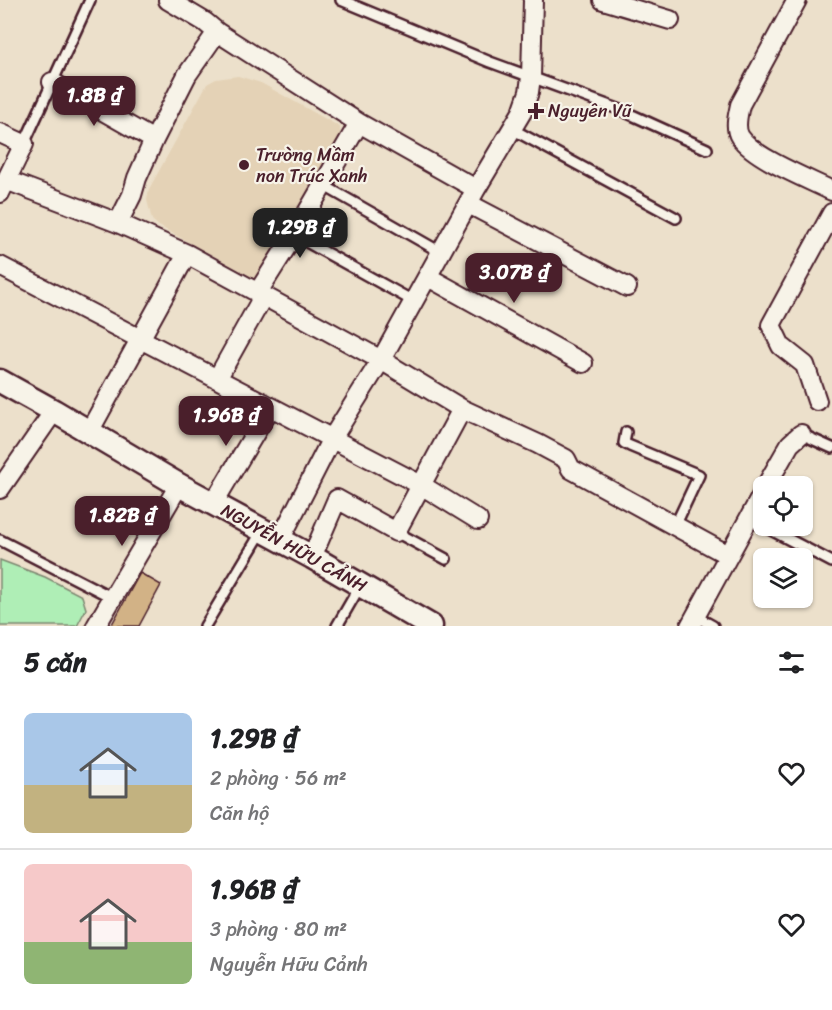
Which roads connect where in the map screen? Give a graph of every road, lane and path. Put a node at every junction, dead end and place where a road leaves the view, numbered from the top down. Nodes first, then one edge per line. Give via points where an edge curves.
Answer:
1 (90, 0) edge
2 (168, 0) edge
3 (341, 0) edge
4 (533, 0) edge
5 (603, 0) edge
6 (797, 0) edge
7 (670, 20) dead end
8 (217, 32) junction
9 (531, 77) junction
10 (52, 82) junction
11 (359, 123) junction
12 (512, 129) junction
13 (0, 133) edge
14 (154, 140) junction
15 (24, 144) junction
16 (707, 149) dead end
17 (323, 185) junction
18 (3, 187) edge
19 (832, 191) edge
20 (473, 197) junction
21 (832, 213) edge
22 (676, 218) dead end
23 (118, 223) junction
24 (294, 235) junction
25 (442, 253) junction
26 (187, 254) junction
27 (0, 266) edge
28 (428, 277) junction
29 (627, 287) dead end
30 (258, 292) junction
31 (413, 301) junction
32 (140, 337) junction
33 (381, 360) junction
34 (583, 363) dead end
35 (217, 379) junction
36 (0, 381) edge
37 (817, 401) dead end
38 (270, 408) junction
39 (462, 409) junction
40 (54, 411) junction
41 (89, 432) junction
42 (626, 432) dead end
43 (801, 434) joint
44 (331, 440) junction
45 (832, 448) edge
46 (772, 476) edge
47 (178, 485) junction
48 (421, 485) junction
49 (0, 489) edge
50 (213, 504) junction
51 (753, 509) edge
52 (748, 518) junction
53 (478, 520) dead end
54 (675, 526) junction
55 (396, 531) junction
56 (271, 535) junction
57 (0, 540) edge
58 (728, 555) junction
59 (312, 557) junction
60 (446, 559) dead end
61 (832, 562) edge
62 (361, 585) junction
63 (113, 598) junction
64 (692, 621) edge
65 (96, 626) edge
66 (205, 626) edge
67 (337, 626) edge
68 (431, 626) edge
69 (713, 626) edge

1 - 10 lane
2 - 8 street
3 - 9 lane
4 - 9 street
5 - 7 street
6 - 19 street via 740,105 736,121 739,136 756,152
8 - 11 street
8 - 14 street via 187,75
9 - 12 street via 526,101
9 - 16 lane via 621,110
10 - 14 street
10 - 15 lane
11 - 17 street
11 - 20 street
12 - 20 street
12 - 22 lane
13 - 15 street
14 - 23 street
15 - 18 street
17 - 24 street
17 - 25 lane
18 - 23 street
20 - 25 street
20 - 29 street
21 - 37 street via 771,325 781,346 805,365
23 - 26 street
24 - 30 street
24 - 31 lane
25 - 28 street
26 - 30 street
26 - 32 street
27 - 32 street
28 - 31 street
28 - 34 street
30 - 33 street
30 - 35 street via 260,302
31 - 33 street
32 - 35 street
32 - 41 street
33 - 39 street
33 - 44 street
35 - 38 street
36 - 40 street, NGUYỄN HỮU CẢNH
38 - 44 street
38 - 50 street
39 - 48 street
39 - 54 street via 566,459 571,469
40 - 41 street, NGUYỄN HỮU CẢNH
40 - 49 street
41 - 47 street, NGUYỄN HỮU CẢNH
42 - 54 lane via 624,443 699,475
43 - 45 lane
43 - 46 street via 790,444
44 - 48 street
44 - 56 street
47 - 50 street, NGUYỄN HỮU CẢNH
47 - 63 street
48 - 53 street
48 - 55 street
50 - 56 street, NGUYỄN HỮU CẢNH
51 - 52 street
52 - 58 street
52 - 61 lane
54 - 58 street
55 - 59 street via 337,499
55 - 60 lane
56 - 59 street, NGUYỄN HỮU CẢNH
56 - 66 lane
57 - 63 lane
58 - 64 street
59 - 62 street, NGUYỄN HỮU CẢNH
62 - 67 lane
62 - 68 street, NGUYỄN HỮU CẢNH
63 - 65 street
64 - 69 lane

